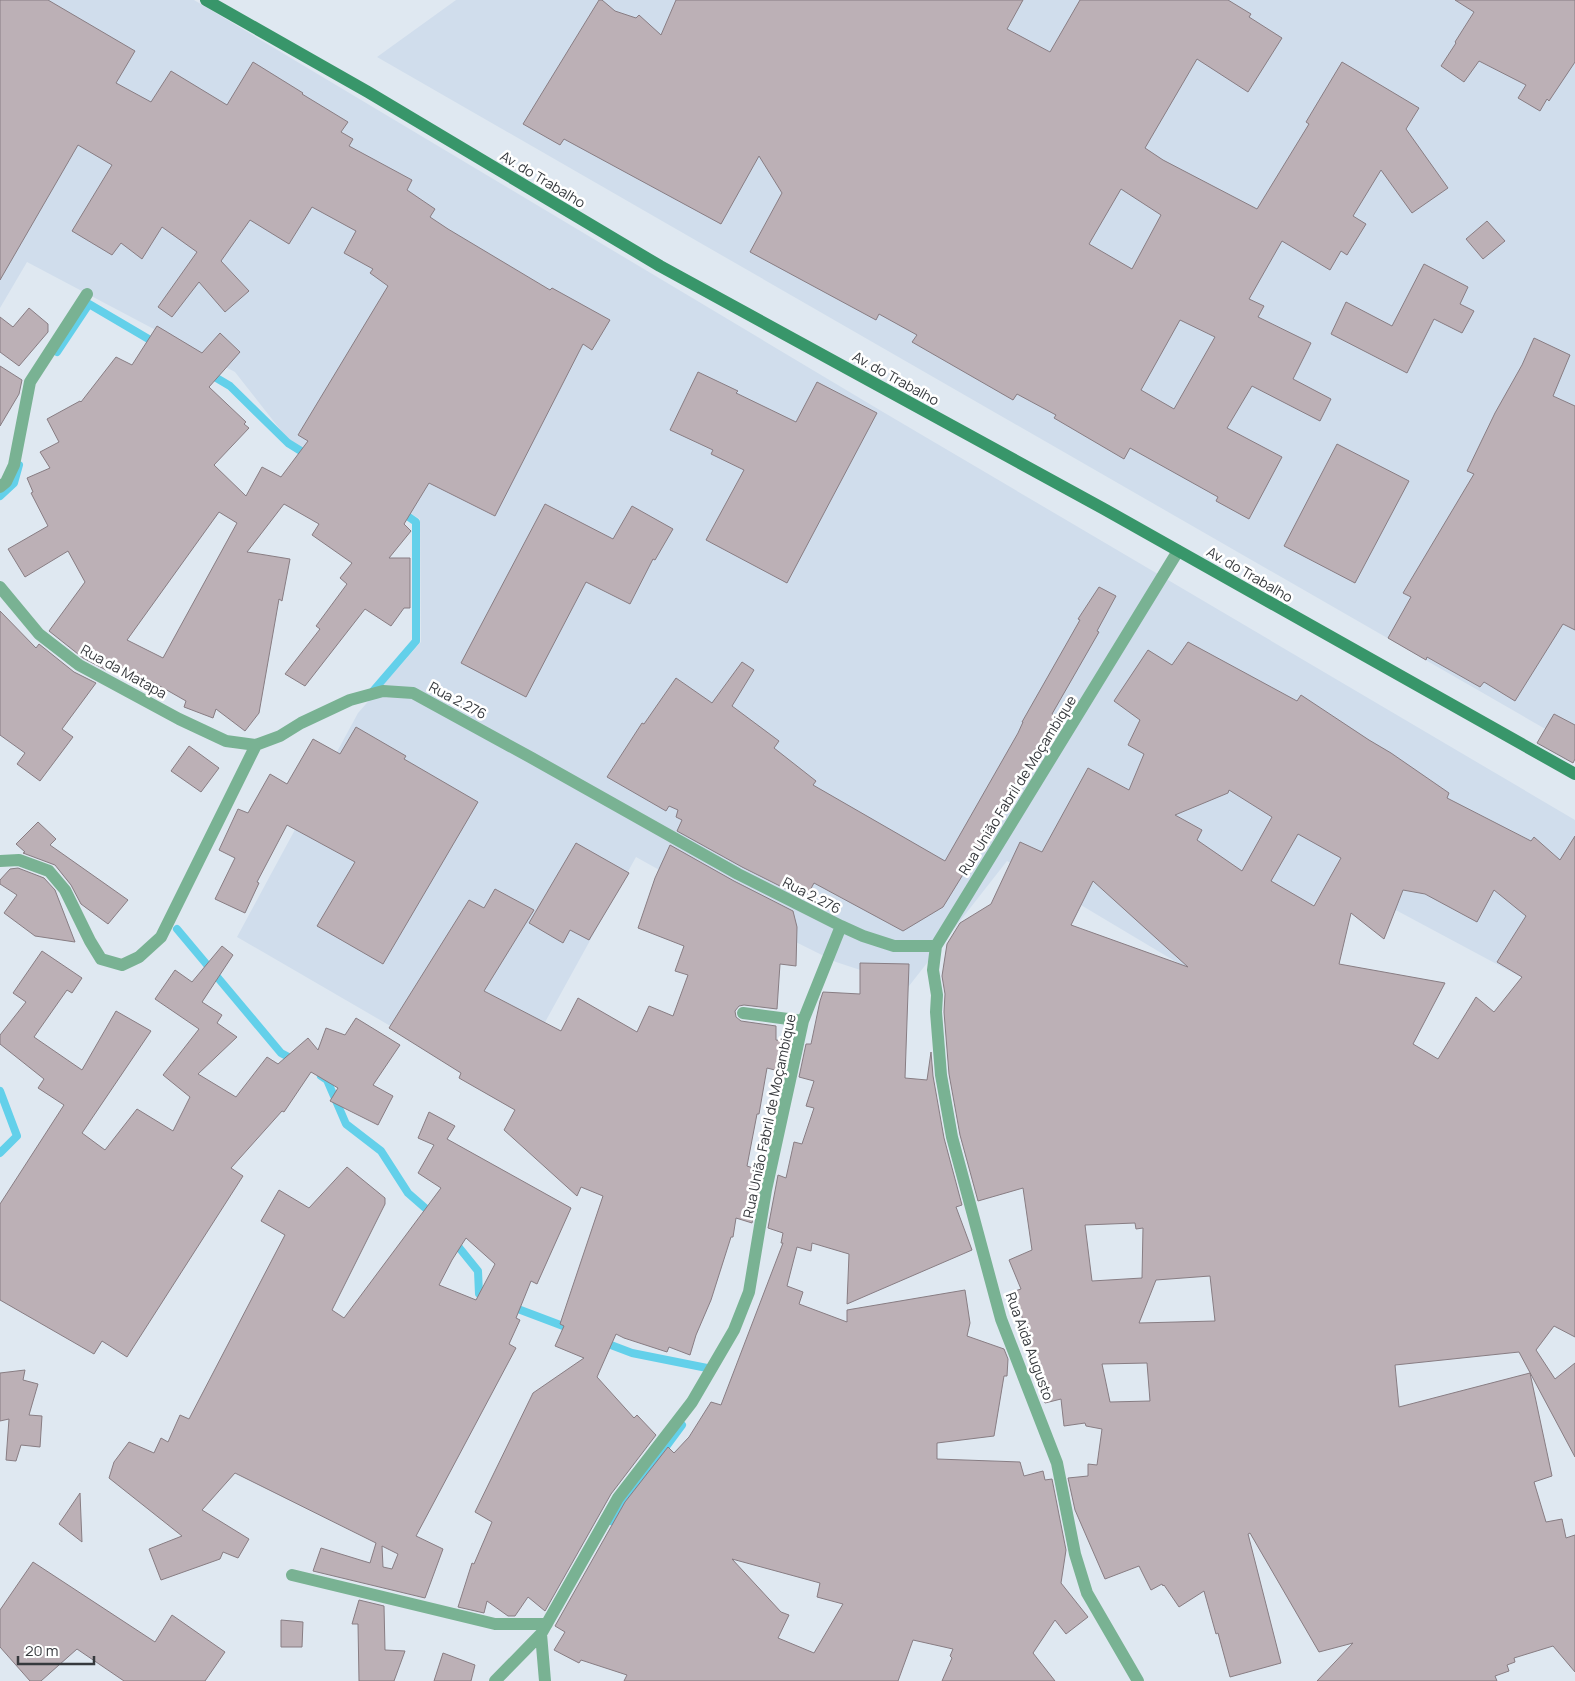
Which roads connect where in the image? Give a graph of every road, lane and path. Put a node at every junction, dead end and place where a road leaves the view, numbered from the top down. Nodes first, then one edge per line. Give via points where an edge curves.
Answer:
1 (206, 0) edge
2 (87, 294) dead end
3 (0, 487) edge
4 (1178, 551) junction
5 (1, 590) edge
6 (256, 745) junction
7 (1575, 774) edge
8 (0, 862) edge
9 (841, 926) junction
10 (936, 946) junction
11 (743, 1013) dead end
12 (803, 1021) junction
13 (292, 1575) dead end
14 (544, 1628) junction
15 (495, 1681) edge
16 (544, 1681) edge
17 (1138, 1681) edge

1 - 4 main road, Av. do Trabalho via 377,97 660,266
2 - 3 street via 30,382 14,465
4 - 7 main road, Av. do Trabalho
4 - 10 street, Rua União Fabril de Moçambique
5 - 6 street, Rua da Matapa via 39,634 79,665 179,719 226,740
6 - 8 street via 162,937 139,957 122,965 101,959 65,890 49,871 19,860
6 - 9 street, Rua 2.276 via 350,700 383,691 413,693 738,874
9 - 10 street via 894,946
9 - 12 street, Rua União Fabril de Moçambique
10 - 17 street, Rua Aida Augusto via 933,970 937,1021 952,1137 1002,1319 1057,1463 1075,1554 1087,1593
11 - 12 street
12 - 14 street, Rua União Fabril de Moçambique via 766,1190 749,1292 734,1330 692,1402 618,1498
13 - 14 street via 495,1624
14 - 15 street, Rua União Fabril de Moçambique
14 - 16 street

